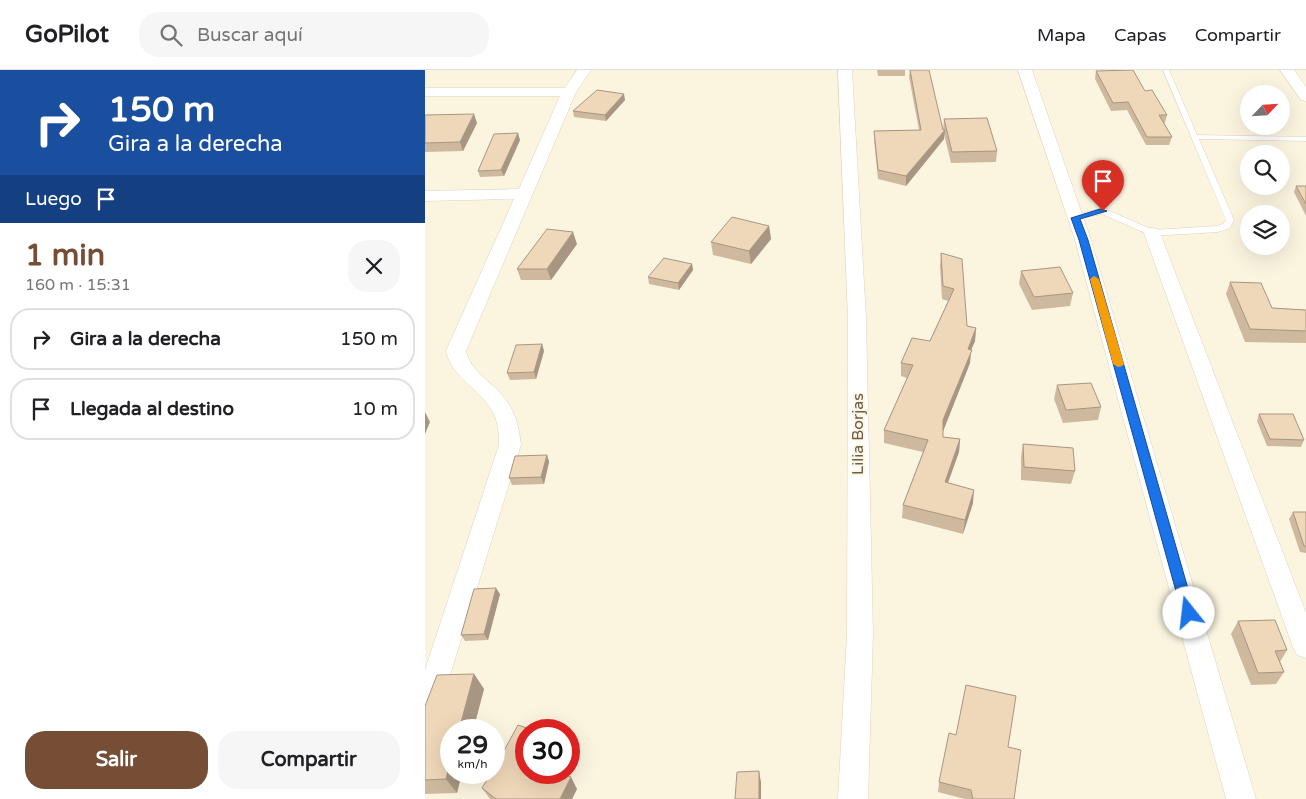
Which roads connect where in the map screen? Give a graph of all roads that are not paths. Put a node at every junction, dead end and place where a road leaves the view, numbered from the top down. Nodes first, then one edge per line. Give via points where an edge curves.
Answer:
1 (585, 70) edge
2 (845, 70) edge
3 (1025, 70) edge
4 (1166, 70) edge
5 (1287, 70) edge
6 (425, 92) edge
7 (569, 92) junction
8 (1306, 97) edge
9 (1195, 137) junction
10 (1306, 139) edge
11 (525, 194) junction
12 (425, 196) edge
13 (1075, 218) junction
14 (1152, 232) junction
15 (1306, 647) edge
16 (425, 711) edge
17 (853, 799) edge
18 (1241, 799) edge

1 - 7 street
2 - 17 street, Lilia Borjas via 857,319 860,634
3 - 13 street
4 - 9 lane
5 - 8 street
6 - 7 street
7 - 11 street
9 - 10 lane
9 - 14 lane via 1230,220 1227,226 1218,229
11 - 12 street
11 - 16 street via 456,350 463,368 504,408 510,426 510,444
13 - 14 lane via 1103,211
13 - 18 street
14 - 15 street

